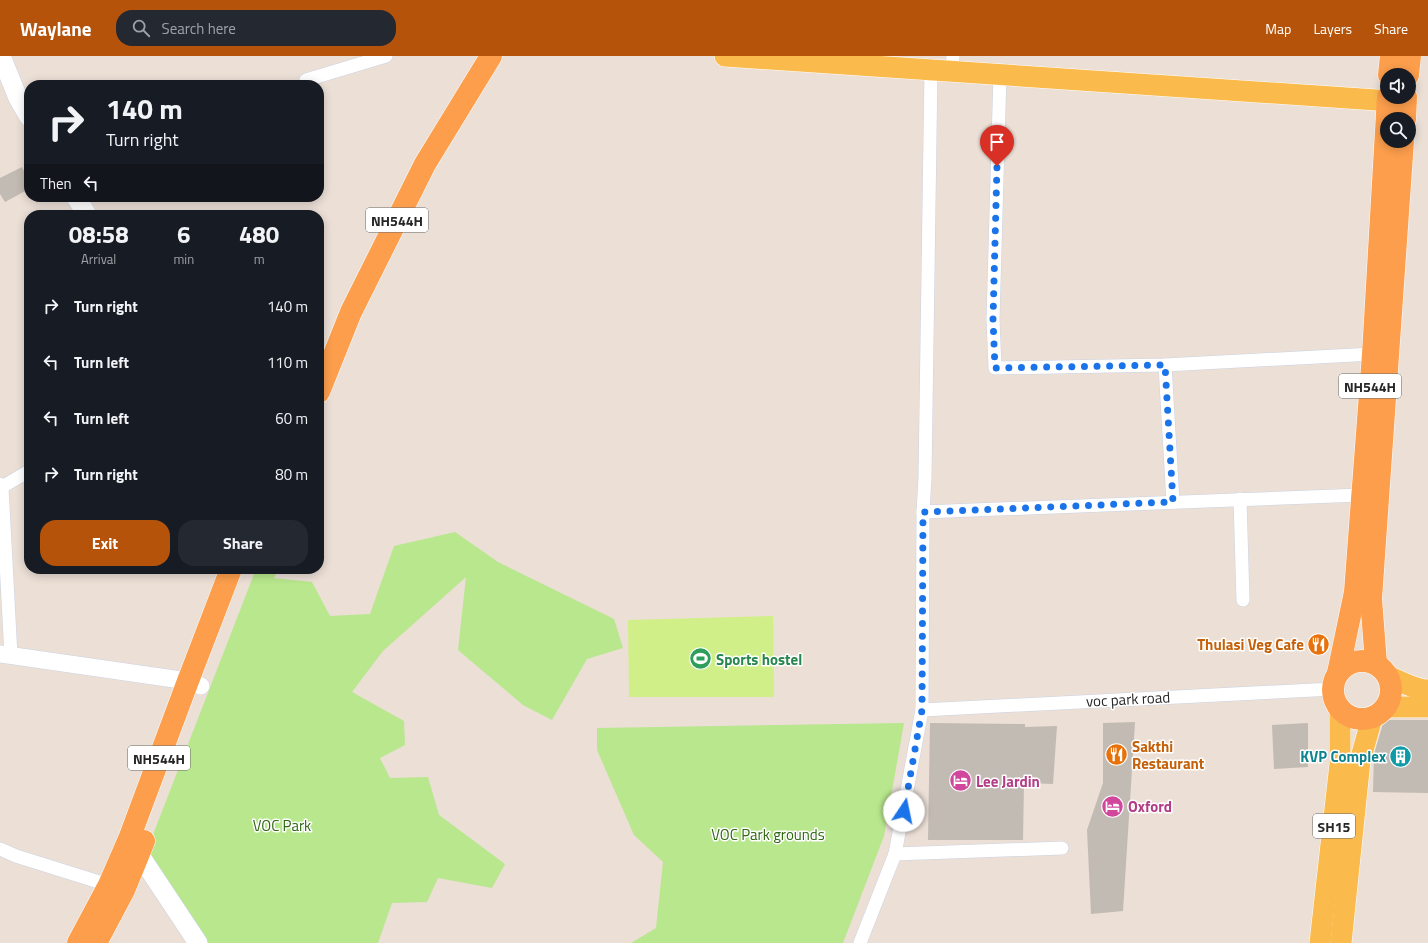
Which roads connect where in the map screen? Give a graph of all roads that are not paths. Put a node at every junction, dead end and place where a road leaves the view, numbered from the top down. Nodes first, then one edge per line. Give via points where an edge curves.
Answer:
1 (1, 56) edge
2 (386, 56) edge
3 (475, 56) edge
4 (491, 56) edge
5 (725, 56) edge
6 (1391, 56) edge
7 (1410, 56) edge
8 (952, 63) edge
9 (1390, 68) edge
10 (1409, 68) edge
11 (931, 69) junction
12 (1000, 73) junction
13 (306, 80) dead end
14 (1380, 102) edge
15 (1399, 104) edge
16 (24, 108) edge
17 (1403, 148) edge
18 (324, 347) edge
19 (1373, 354) junction
20 (1165, 365) junction
21 (324, 380) edge
22 (24, 474) edge
23 (1, 486) edge
24 (1361, 495) junction
25 (1240, 499) junction
26 (1173, 502) junction
27 (923, 512) junction
28 (229, 574) edge
29 (245, 574) edge
30 (1243, 600) dead end
31 (6, 655) edge
32 (1382, 670) junction
33 (194, 683) junction
34 (1337, 690) junction
35 (1428, 690) edge
36 (1428, 707) edge
37 (922, 710) junction
38 (1379, 713) junction
39 (135, 846) junction
40 (1062, 848) dead end
41 (0, 849) edge
42 (895, 854) junction
43 (117, 888) junction
44 (78, 943) edge
45 (96, 943) edge
46 (198, 943) edge
47 (860, 943) edge
48 (1320, 943) edge
49 (1341, 943) edge

1 - 16 main road
2 - 13 street
3 - 18 highway, NH544H via 412,163
4 - 21 highway, NH544H via 425,164 351,312
5 - 11 main road
6 - 9 highway
7 - 10 highway
8 - 11 main road
8 - 12 main road
11 - 27 street
12 - 14 main road
12 - 20 street via 993,319 995,368
15 - 19 highway, NH544H
17 - 32 highway, NH544H via 1371,599
19 - 20 street
19 - 24 highway, NH544H
20 - 26 street
22 - 23 street
23 - 31 street
24 - 25 street
24 - 34 highway, NH544H via 1355,592
25 - 26 street
25 - 30 street
26 - 27 street
27 - 37 street
28 - 33 highway, NH544H
29 - 33 highway, NH544H
31 - 33 street
32 - 34 highway via 1368,660 1351,662 1344,666
32 - 35 main road via 1422,690
32 - 38 highway, NH544H via 1392,683 1392,693
33 - 39 highway, NH544H
34 - 37 street, voc park road
34 - 38 highway via 1345,714 1357,719
34 - 48 main road, SH15 via 1340,764
36 - 38 main road
37 - 42 street
38 - 49 main road, SH15 via 1360,761
39 - 43 highway, NH544H
39 - 46 main road
40 - 42 street
41 - 43 street
42 - 47 street
43 - 44 highway, NH544H
43 - 45 highway, NH544H

